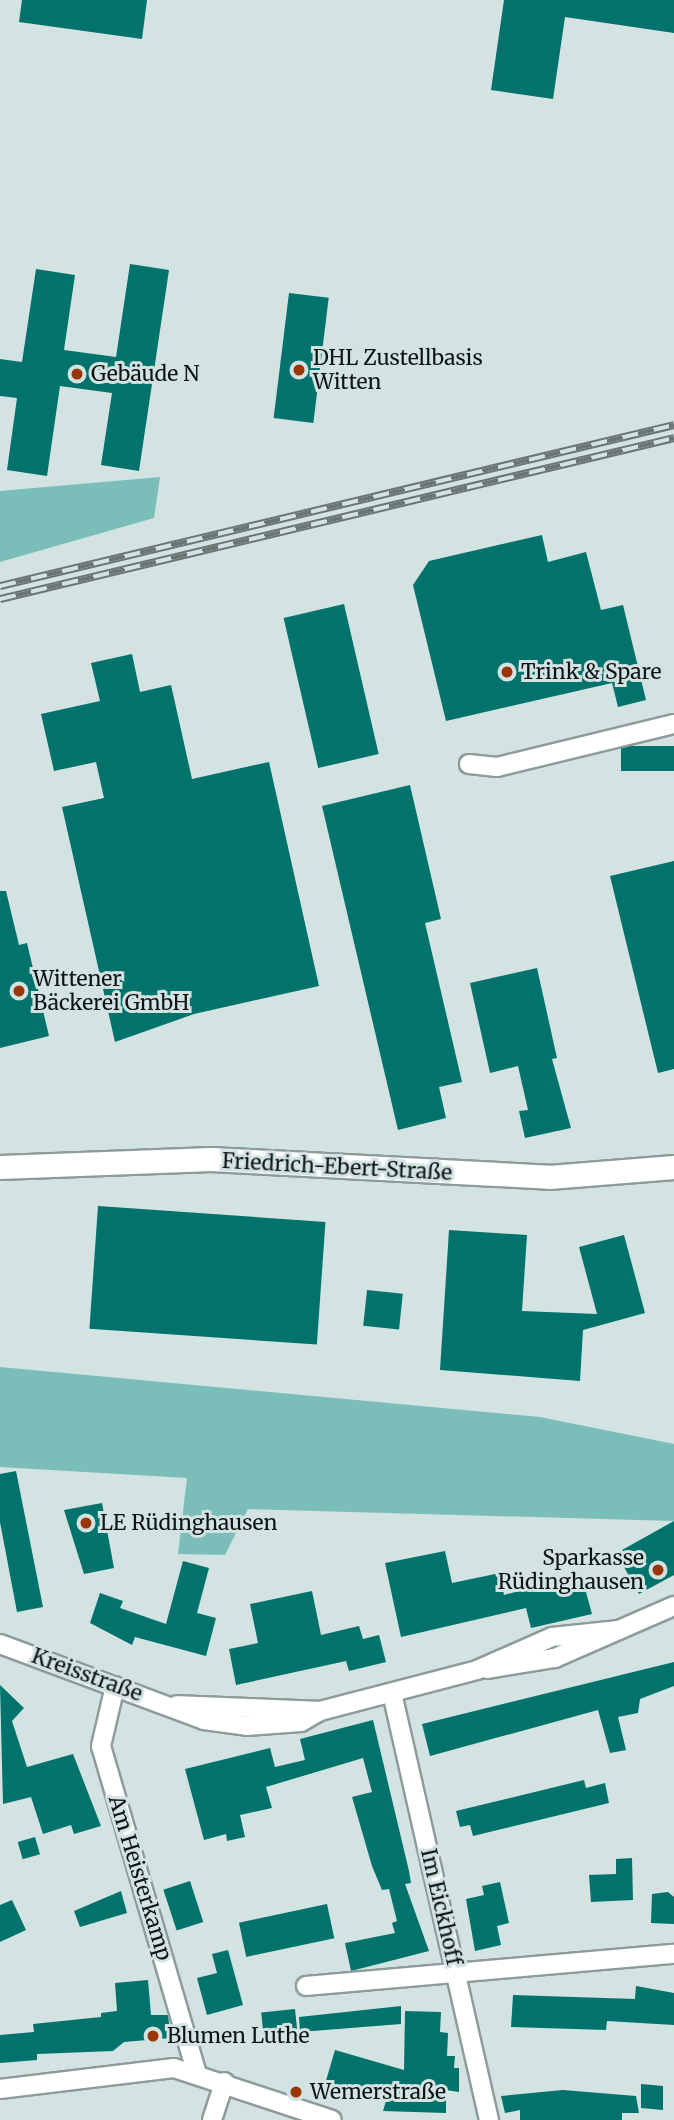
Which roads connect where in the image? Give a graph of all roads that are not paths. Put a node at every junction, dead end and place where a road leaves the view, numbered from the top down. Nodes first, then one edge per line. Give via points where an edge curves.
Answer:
1 (674, 724) edge
2 (469, 764) dead end
3 (0, 1167) edge
4 (674, 1167) edge
5 (674, 1606) edge
6 (0, 1644) edge
7 (115, 1686) junction
8 (392, 1693) junction
9 (674, 1954) edge
10 (456, 1973) junction
11 (306, 1986) dead end
12 (196, 2071) junction
13 (224, 2082) junction
14 (0, 2089) edge
15 (212, 2120) edge
16 (332, 2120) edge
17 (489, 2120) edge

1 - 2 street via 497,767
3 - 4 street, Friedrich-Ebert-Straße via 211,1159 549,1177
5 - 8 street, Kreisstraße via 619,1630 552,1637 477,1670
6 - 7 street, Kreisstraße
7 - 8 street, Kreisstraße via 173,1706 320,1711
7 - 12 street, Am Heisterkamp via 101,1746
8 - 10 street, Im Eickhoff
9 - 10 street
10 - 11 street
10 - 17 street, Im Eickhoff
12 - 13 street
12 - 14 street via 174,2068
13 - 15 street
13 - 16 street

